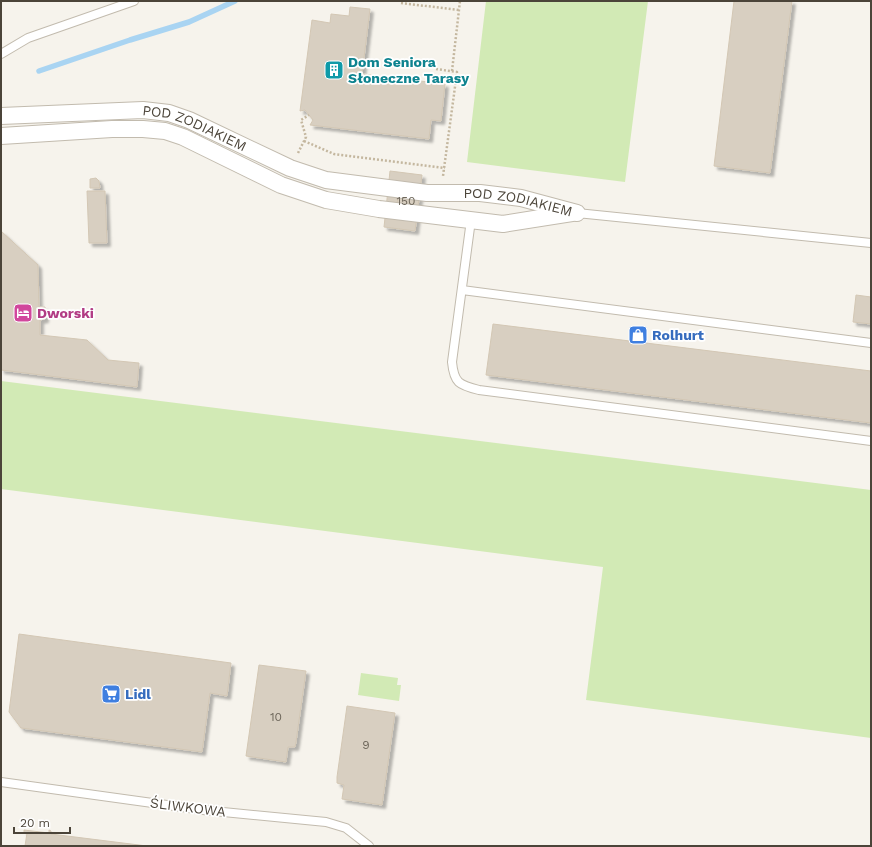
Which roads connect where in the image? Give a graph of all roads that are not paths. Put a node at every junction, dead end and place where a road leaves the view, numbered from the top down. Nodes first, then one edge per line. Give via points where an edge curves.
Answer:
1 (134, 1) edge
2 (1, 54) edge
3 (1, 116) edge
4 (1, 136) edge
5 (577, 213) junction
6 (471, 220) junction
7 (871, 243) edge
8 (462, 290) junction
9 (871, 343) edge
10 (871, 441) edge
11 (1, 782) edge
12 (369, 846) edge

1 - 2 lane via 28,38
3 - 5 street, POD ZODIAKIEM via 143,110 169,113 290,168 326,180 427,193 521,198
4 - 6 street, POD ZODIAKIEM via 112,129 165,131 183,137 281,185 326,200
5 - 6 street, POD ZODIAKIEM via 503,224
5 - 7 lane
6 - 8 lane
8 - 9 lane
8 - 10 lane via 452,362 454,376 463,386
11 - 12 lane, ŚLIWKOWA via 203,810 326,822 346,828

